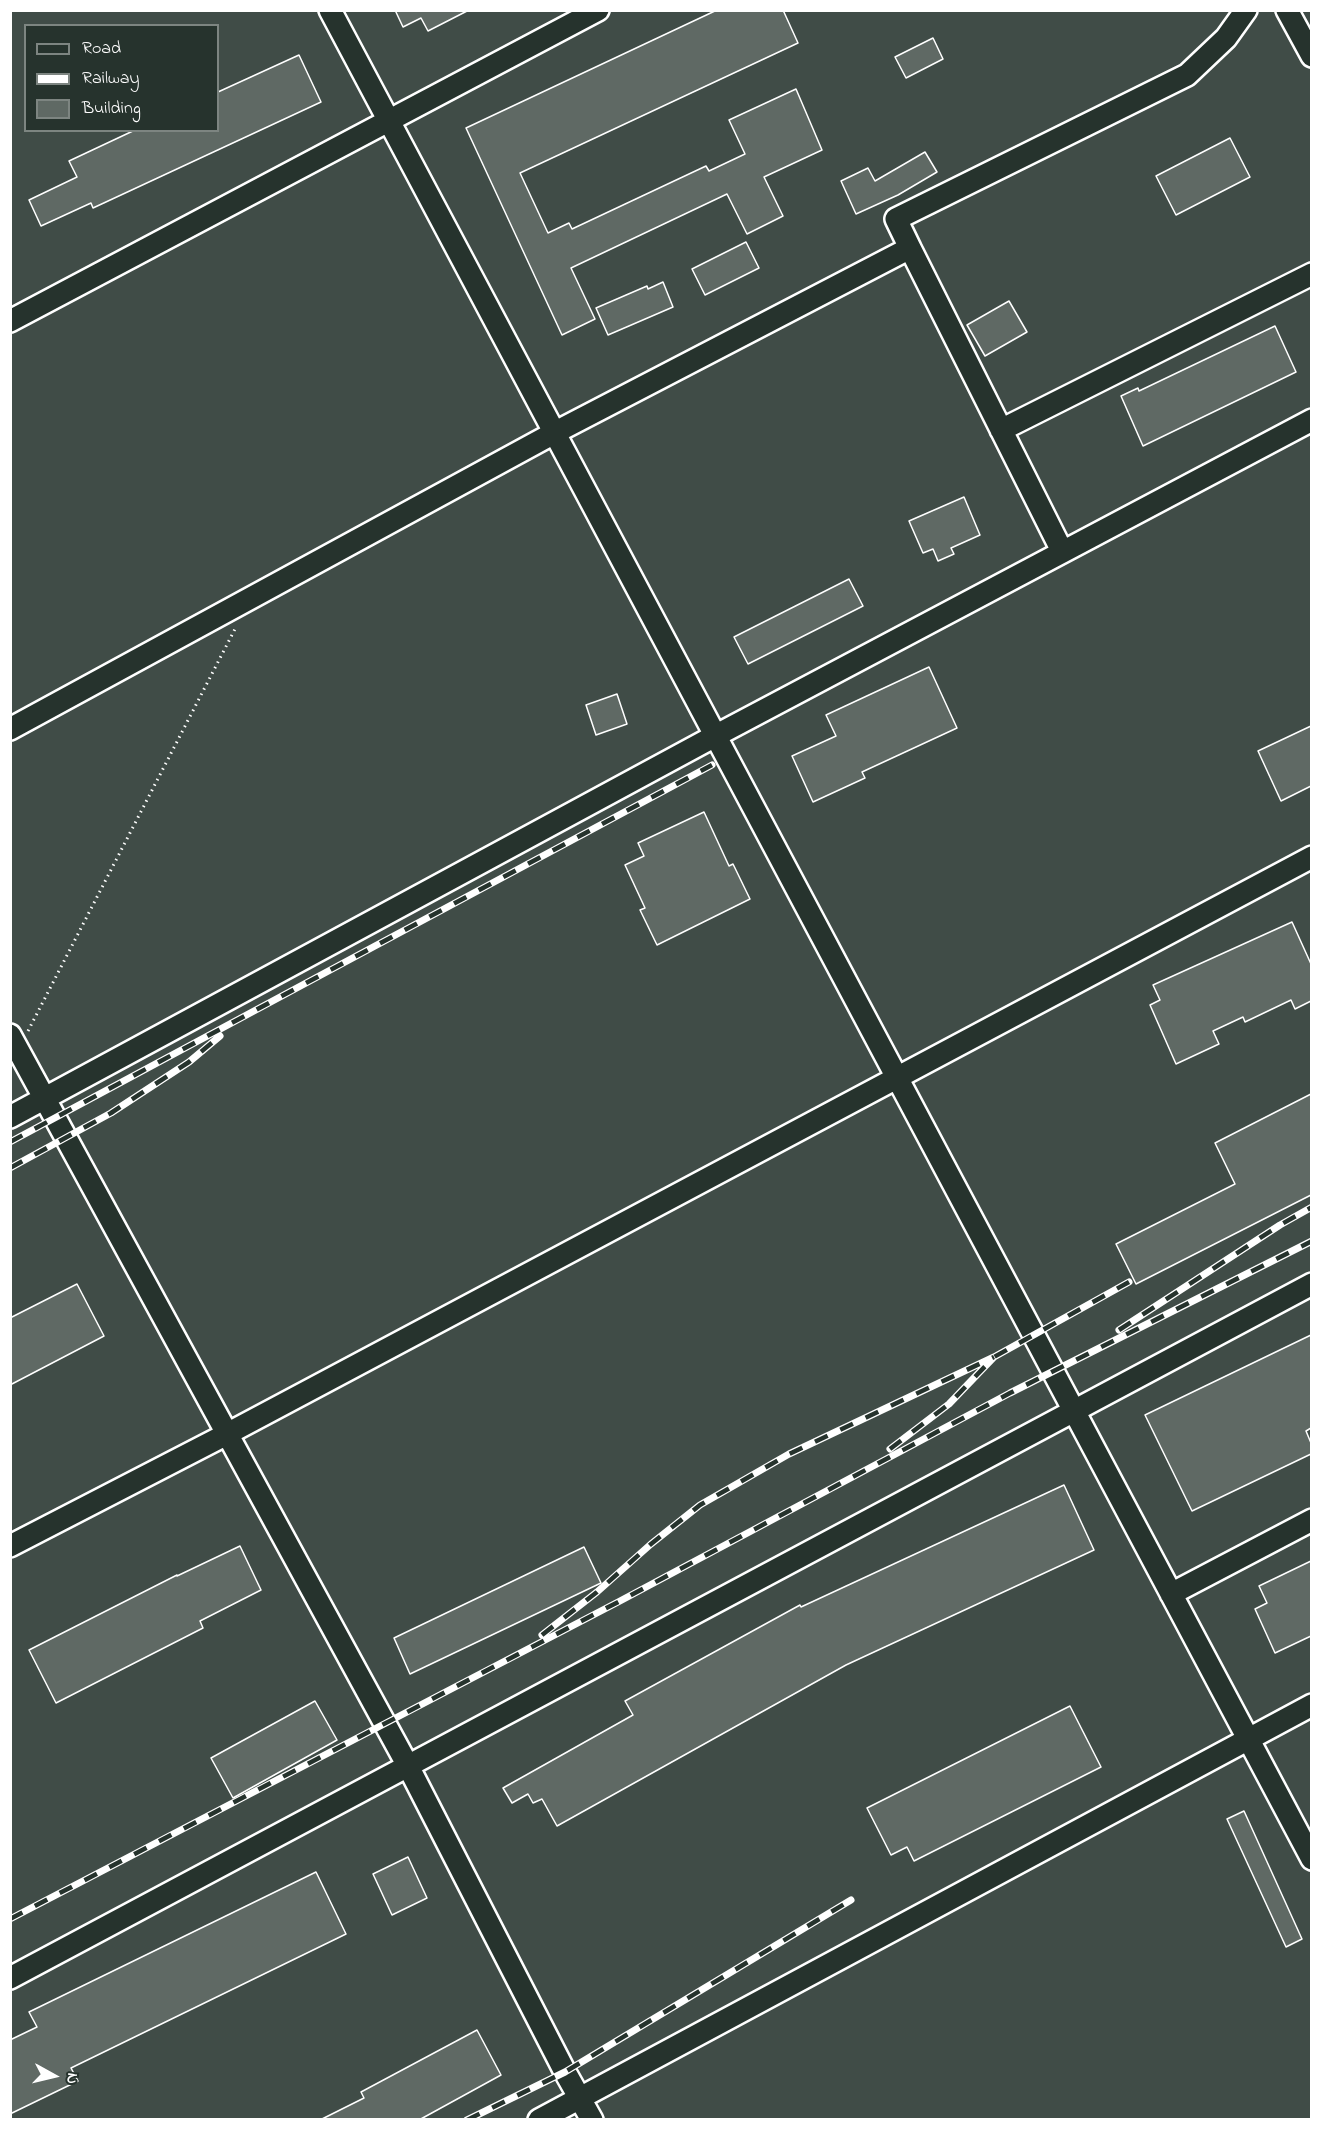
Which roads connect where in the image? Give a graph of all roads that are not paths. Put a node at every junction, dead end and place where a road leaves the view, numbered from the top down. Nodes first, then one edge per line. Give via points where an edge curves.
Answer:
1 (330, 10) edge
2 (598, 10) edge
3 (1246, 10) edge
4 (1287, 10) edge
5 (1305, 28) edge
6 (1311, 56) edge
7 (388, 121) junction
8 (909, 248) junction
9 (1311, 274) edge
10 (10, 321) edge
11 (1311, 420) edge
12 (1001, 430) junction
13 (554, 434) junction
14 (1062, 551) junction
15 (10, 729) edge
16 (715, 736) junction
17 (1311, 857) edge
18 (15, 1043) edge
19 (897, 1078) junction
20 (45, 1098) junction
21 (10, 1116) edge
22 (1311, 1284) edge
23 (1073, 1411) junction
24 (227, 1434) junction
25 (1311, 1520) edge
26 (10, 1546) edge
27 (1171, 1594) junction
28 (1311, 1705) edge
29 (1248, 1739) junction
30 (408, 1766) junction
31 (1311, 1859) edge
32 (10, 1978) edge
33 (581, 2097) junction
34 (539, 2120) edge
35 (592, 2120) edge

1 - 7 street
2 - 7 street
3 - 8 street via 1226,38 1187,75 896,219
4 - 5 street
5 - 6 street
7 - 10 street
7 - 13 street
8 - 12 street
8 - 13 street
9 - 12 street
11 - 14 street
12 - 14 street
13 - 15 street
13 - 16 street
14 - 16 street
16 - 19 street
16 - 20 street
17 - 19 street
18 - 20 street
19 - 23 street
19 - 24 street
20 - 21 street
20 - 24 street
22 - 23 street
23 - 27 street
23 - 30 street
24 - 26 street
24 - 30 street
25 - 27 street
27 - 29 street
28 - 29 street
29 - 31 street
29 - 33 street
30 - 32 street
30 - 33 street
33 - 34 street
33 - 35 street

